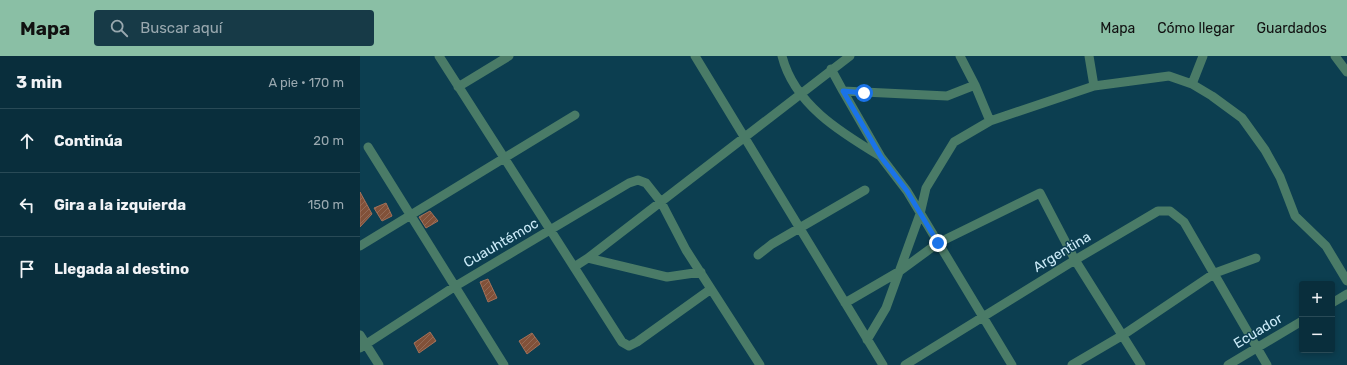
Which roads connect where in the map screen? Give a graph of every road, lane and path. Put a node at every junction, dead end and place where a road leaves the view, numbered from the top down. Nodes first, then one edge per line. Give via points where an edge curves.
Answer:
1 (439, 56) edge
2 (509, 56) edge
3 (695, 56) edge
4 (782, 56) edge
5 (850, 56) edge
6 (961, 56) edge
7 (1089, 56) edge
8 (1203, 56) edge
9 (1335, 56) edge
10 (832, 69) junction
11 (1347, 72) edge
12 (975, 84) junction
13 (1192, 84) junction
14 (1094, 86) junction
15 (458, 87) junction
16 (843, 91) junction
17 (800, 95) junction
18 (575, 115) dead end
19 (990, 121) junction
20 (744, 137) junction
21 (368, 147) dead end
22 (881, 157) junction
23 (504, 158) junction
24 (865, 190) dead end
25 (661, 202) junction
26 (920, 214) junction
27 (410, 216) junction
28 (800, 229) junction
29 (549, 230) junction
30 (938, 243) junction
31 (360, 246) edge
32 (758, 255) dead end
33 (588, 258) junction
34 (1256, 258) dead end
35 (1075, 260) junction
36 (574, 267) junction
37 (900, 271) junction
38 (701, 272) junction
39 (1215, 273) junction
40 (1347, 281) edge
41 (454, 287) junction
42 (711, 288) junction
43 (1347, 294) edge
44 (1335, 301) edge
45 (845, 303) junction
46 (983, 316) junction
47 (1299, 323) edge
48 (360, 335) edge
49 (1123, 335) junction
50 (867, 340) junction
51 (363, 346) edge
52 (1256, 348) junction
53 (379, 365) edge
54 (504, 365) edge
55 (760, 365) edge
56 (883, 365) edge
57 (905, 365) edge
58 (1012, 365) edge
59 (1072, 365) edge
60 (1141, 365) edge
61 (1228, 365) edge
62 (1267, 365) edge

1 - 15 street
2 - 15 street
3 - 20 street
4 - 17 street
5 - 10 street
6 - 12 street
7 - 14 street
8 - 13 street
9 - 11 street
10 - 16 street
10 - 17 street
12 - 16 street via 947,96
12 - 19 street
13 - 14 street via 1169,76
13 - 40 street via 1242,118 1265,150 1280,177 1295,216 1326,246
14 - 19 street
15 - 23 street
16 - 22 street
17 - 20 street
17 - 22 street via 840,132
18 - 23 street
19 - 26 street via 954,142 926,188
20 - 25 street
20 - 28 street
21 - 27 street
22 - 26 street via 907,191
23 - 27 street
23 - 29 street
24 - 28 street
25 - 29 street via 646,183 638,180
25 - 33 street
25 - 38 street via 686,250
26 - 30 street
26 - 37 street
27 - 31 street
27 - 41 street
28 - 32 street
28 - 45 street
29 - 36 street, Cuauhtémoc
29 - 41 street, Cuauhtémoc
30 - 35 street via 1040,193
30 - 37 street
30 - 46 street
33 - 36 street
33 - 38 street via 667,277
34 - 39 street
35 - 39 street, Argentina via 1158,211 1170,211 1184,222
35 - 46 street, Argentina
35 - 49 street
36 - 42 street, Cuauhtémoc via 622,342 629,346
37 - 45 street
37 - 50 street via 886,308
38 - 42 street
39 - 49 street
39 - 52 street, Argentina
41 - 51 street, Cuauhtémoc
41 - 54 street
42 - 55 street
43 - 44 street
45 - 50 street
46 - 57 street, Argentina
46 - 58 street
47 - 52 street, Ecuador
48 - 51 street
49 - 59 street
49 - 60 street
50 - 56 street
51 - 53 street
52 - 61 street, Ecuador
52 - 62 street, Argentina

